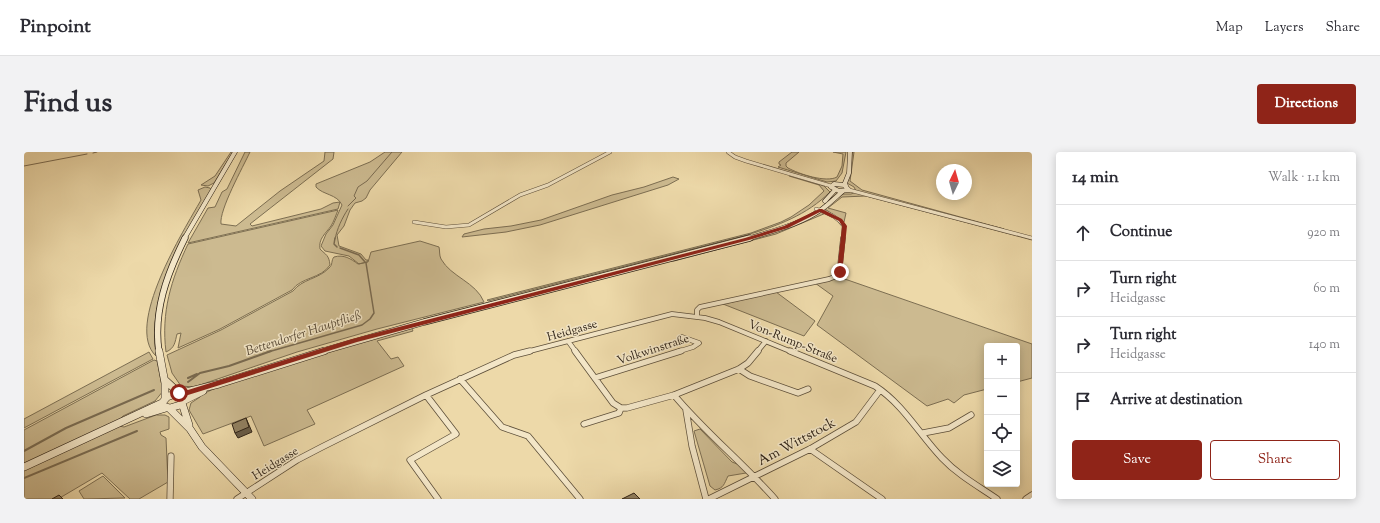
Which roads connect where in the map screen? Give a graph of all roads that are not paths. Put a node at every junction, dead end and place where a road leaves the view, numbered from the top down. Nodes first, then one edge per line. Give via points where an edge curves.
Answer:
1 (235, 152) edge
2 (610, 152) edge
3 (728, 152) edge
4 (732, 152) edge
5 (850, 152) edge
6 (849, 166) junction
7 (838, 184) junction
8 (832, 185) junction
9 (848, 188) junction
10 (835, 190) junction
11 (843, 191) junction
12 (818, 209) junction
13 (414, 222) dead end
14 (1032, 238) edge
15 (697, 317) junction
16 (682, 337) dead end
17 (766, 341) junction
18 (568, 342) junction
19 (739, 369) junction
20 (595, 378) junction
21 (460, 379) junction
22 (166, 380) junction
23 (808, 389) dead end
24 (880, 390) junction
25 (426, 395) junction
26 (674, 395) junction
27 (182, 398) junction
28 (165, 404) junction
29 (621, 408) junction
30 (686, 410) junction
31 (971, 415) dead end
32 (584, 424) dead end
33 (190, 429) junction
34 (923, 433) junction
35 (810, 449) junction
36 (171, 456) dead end
37 (24, 467) edge
38 (755, 476) junction
39 (1032, 495) edge
40 (249, 496) edge
41 (170, 499) edge
42 (237, 499) edge
43 (438, 499) edge
44 (580, 499) edge
45 (706, 499) edge
46 (709, 499) edge
47 (775, 499) edge
48 (882, 499) edge
49 (996, 499) edge
50 (1026, 499) edge

1 - 22 street via 182,244 163,293 158,315 158,336
2 - 13 street via 548,185 520,195 469,225 446,227
3 - 8 street via 746,161
4 - 8 street via 740,157
5 - 6 street
6 - 7 street
6 - 9 street via 845,183
7 - 8 street
7 - 9 street
8 - 10 street
9 - 11 street
9 - 14 street
10 - 11 street
10 - 12 street
11 - 12 street
12 - 15 street via 841,220 844,226 839,275 700,308 697,310
12 - 27 street via 786,227 362,339
15 - 17 street, Von-Rump-Straße via 719,322
15 - 18 street, Heidgasse via 672,314
16 - 20 street, Volkwinstraße via 699,343 683,351
17 - 19 street via 748,363
17 - 24 street, Von-Rump-Straße via 867,382
18 - 20 street
18 - 21 street, Heidgasse via 514,355
19 - 23 street via 750,376 798,393
19 - 26 street
20 - 29 street via 614,403
21 - 25 street, Heidgasse
21 - 44 street via 502,427 528,436
22 - 27 street
22 - 28 street
24 - 34 street, Von-Rump-Straße via 893,399
24 - 35 street, Am Wittstock via 856,422
25 - 40 street, Heidgasse via 297,460
25 - 43 street via 456,434 410,460
26 - 29 street
26 - 30 street
27 - 28 street
27 - 28 street via 171,395
27 - 33 street
28 - 33 street
28 - 37 street
29 - 32 street via 619,413
30 - 38 street
30 - 45 street via 692,446
31 - 34 street via 956,426
33 - 40 street via 202,447
34 - 49 street, Von-Rump-Straße via 954,469
35 - 38 street, Am Wittstock
35 - 48 street
36 - 41 street
38 - 46 street, Am Wittstock
38 - 47 street
39 - 50 street
40 - 42 street, Heidgasse

